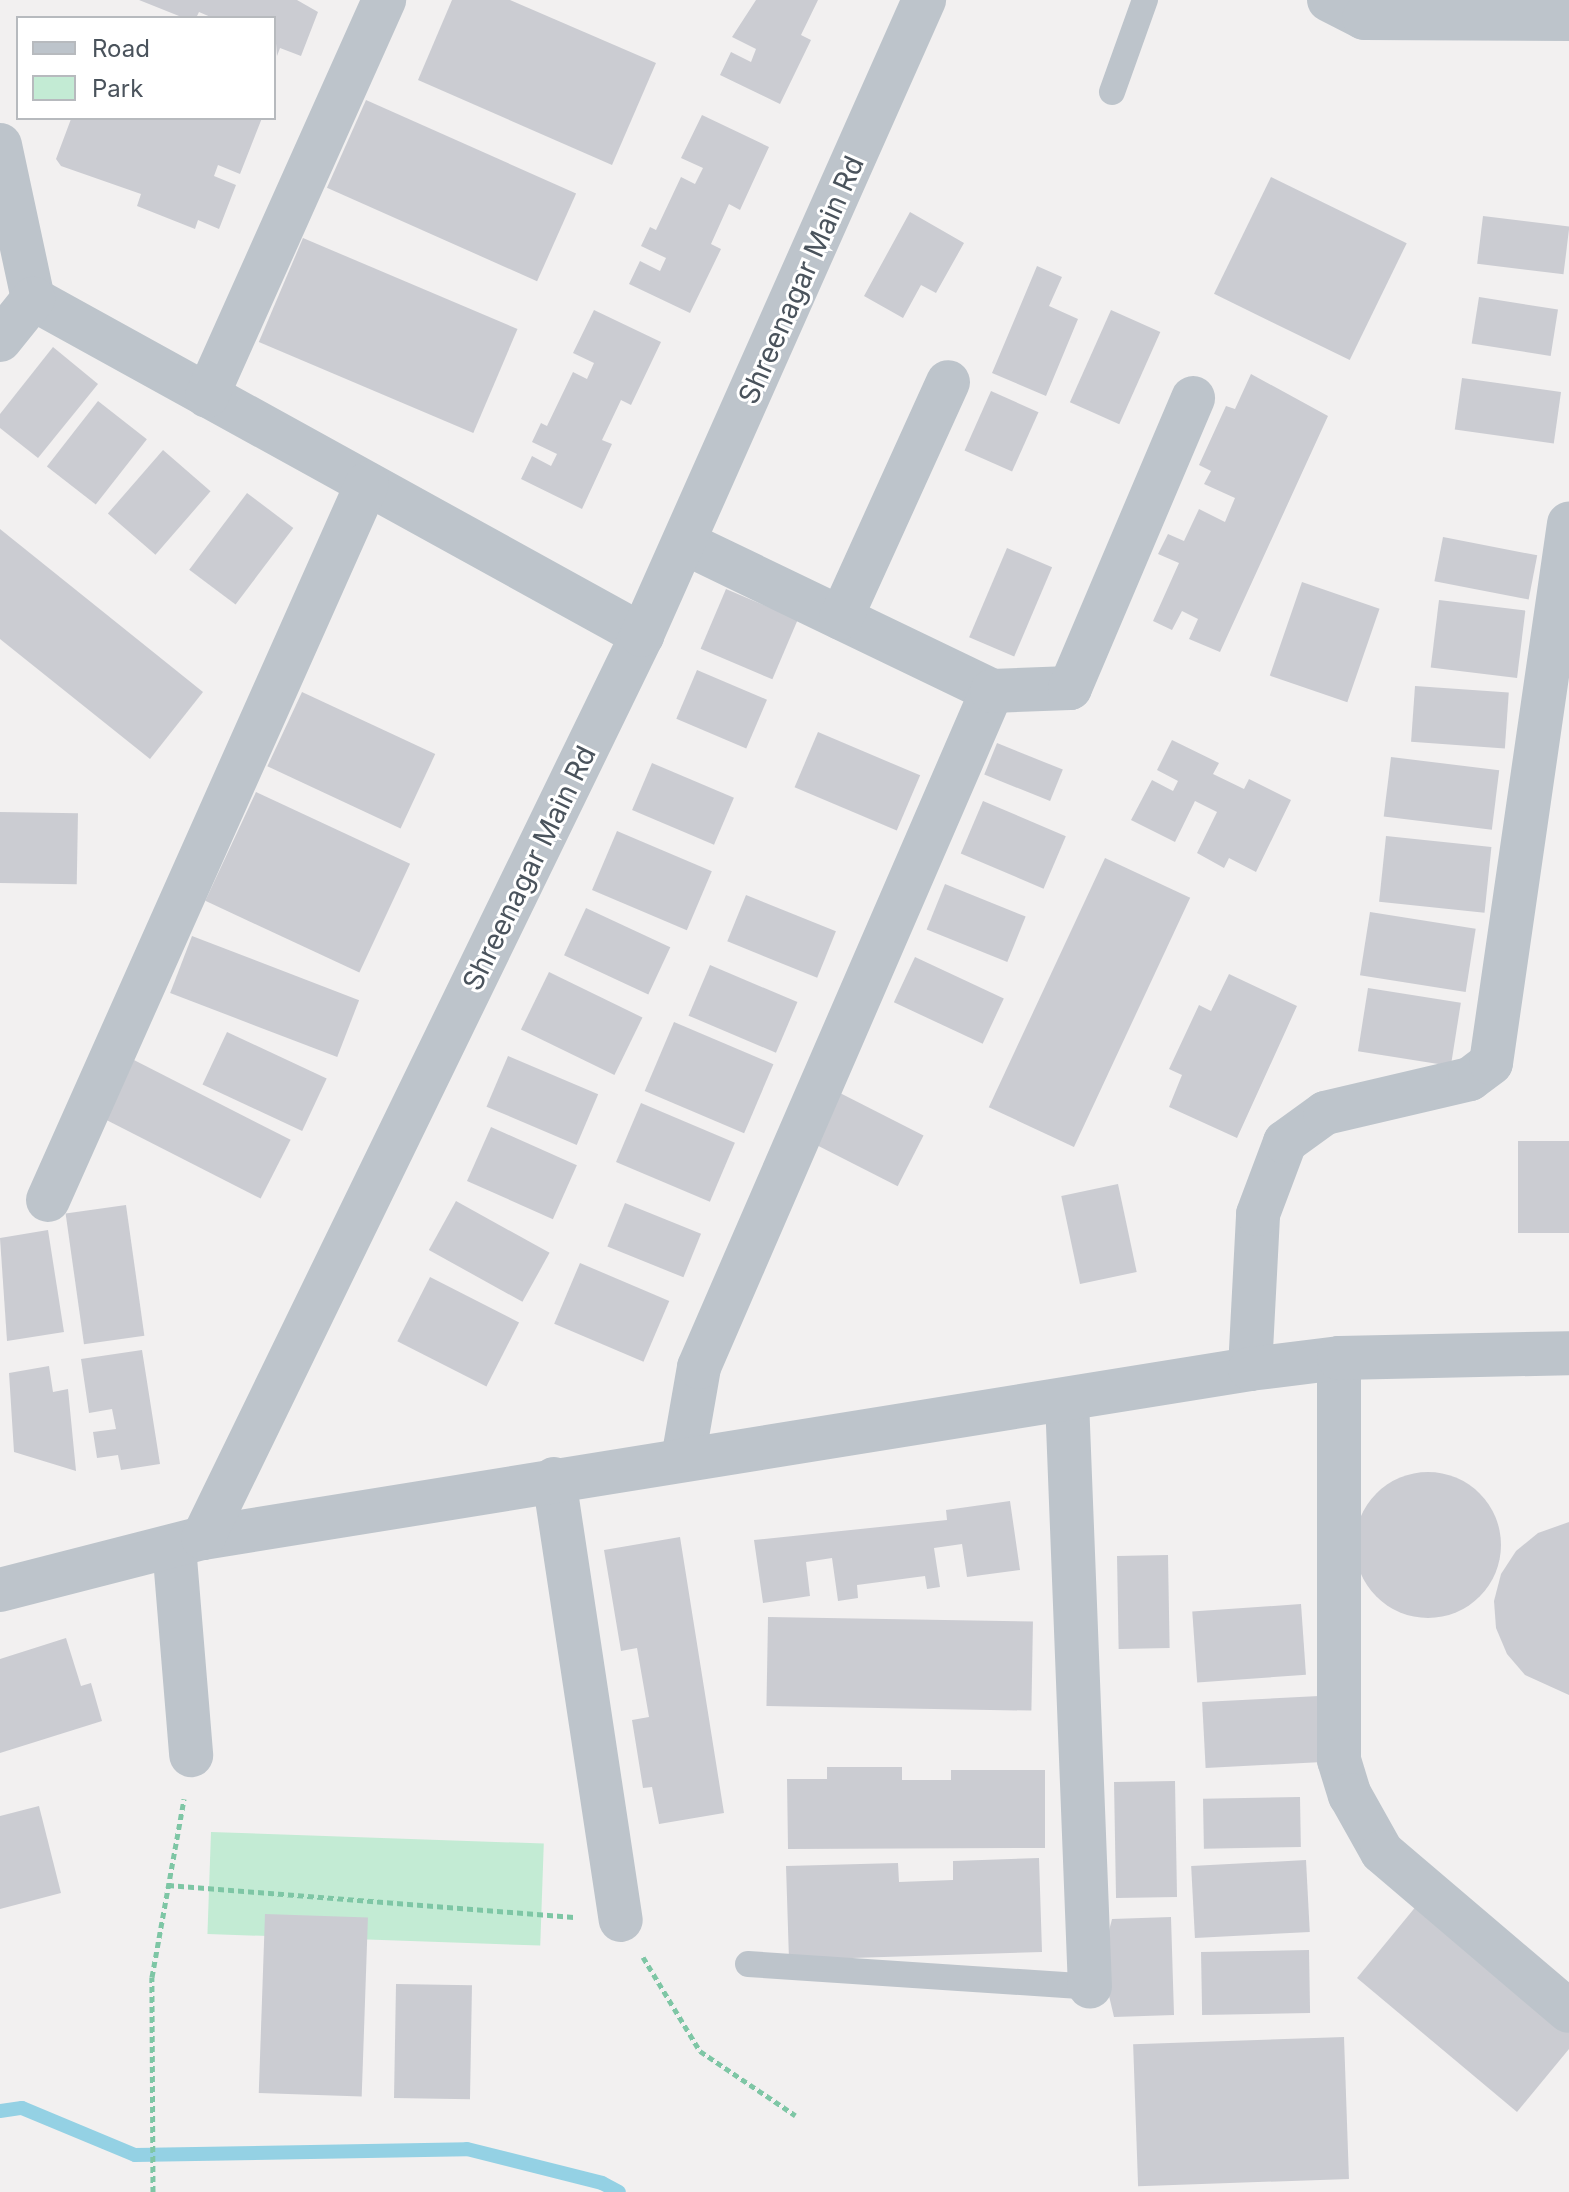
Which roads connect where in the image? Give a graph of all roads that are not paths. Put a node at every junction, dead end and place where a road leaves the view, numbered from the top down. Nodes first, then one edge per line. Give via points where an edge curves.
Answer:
1 (384, 0) edge
2 (924, 0) edge
3 (1145, 0) edge
4 (1329, 0) edge
5 (1569, 19) edge
6 (1112, 92) dead end
7 (0, 145) edge
8 (33, 299) junction
9 (0, 340) edge
10 (948, 382) dead end
11 (207, 396) junction
12 (1193, 398) dead end
13 (367, 484) junction
14 (1569, 524) edge
15 (685, 543) junction
16 (841, 618) junction
17 (642, 635) junction
18 (992, 691) junction
19 (48, 1200) dead end
20 (1569, 1353) edge
21 (1339, 1358) junction
22 (1250, 1369) junction
23 (1067, 1400) junction
24 (683, 1459) junction
25 (554, 1479) junction
26 (188, 1542) junction
27 (0, 1590) edge
28 (191, 1755) road end
29 (621, 1920) road end
30 (748, 1964) dead end
31 (1090, 1987) joint
32 (1569, 2011) edge

1 - 11 street
2 - 15 street, Shreenagar Main Rd
3 - 6 lane
4 - 5 street via 1364,18
7 - 8 street
8 - 9 street
8 - 11 street
10 - 16 street
11 - 13 street
12 - 18 street via 1070,688
13 - 17 street
13 - 19 street
14 - 22 street via 1491,1063 1470,1079 1325,1113 1285,1142 1258,1214
15 - 16 street
15 - 17 street, Shreenagar Main Rd
16 - 18 street
17 - 26 street, Shreenagar Main Rd
18 - 24 street via 699,1367
20 - 21 street
21 - 22 street
21 - 32 street via 1339,1760 1350,1795 1382,1852
22 - 23 street
23 - 24 street
23 - 31 street
24 - 25 street
25 - 26 street
25 - 29 street
26 - 27 street
26 - 28 street
30 - 31 lane

